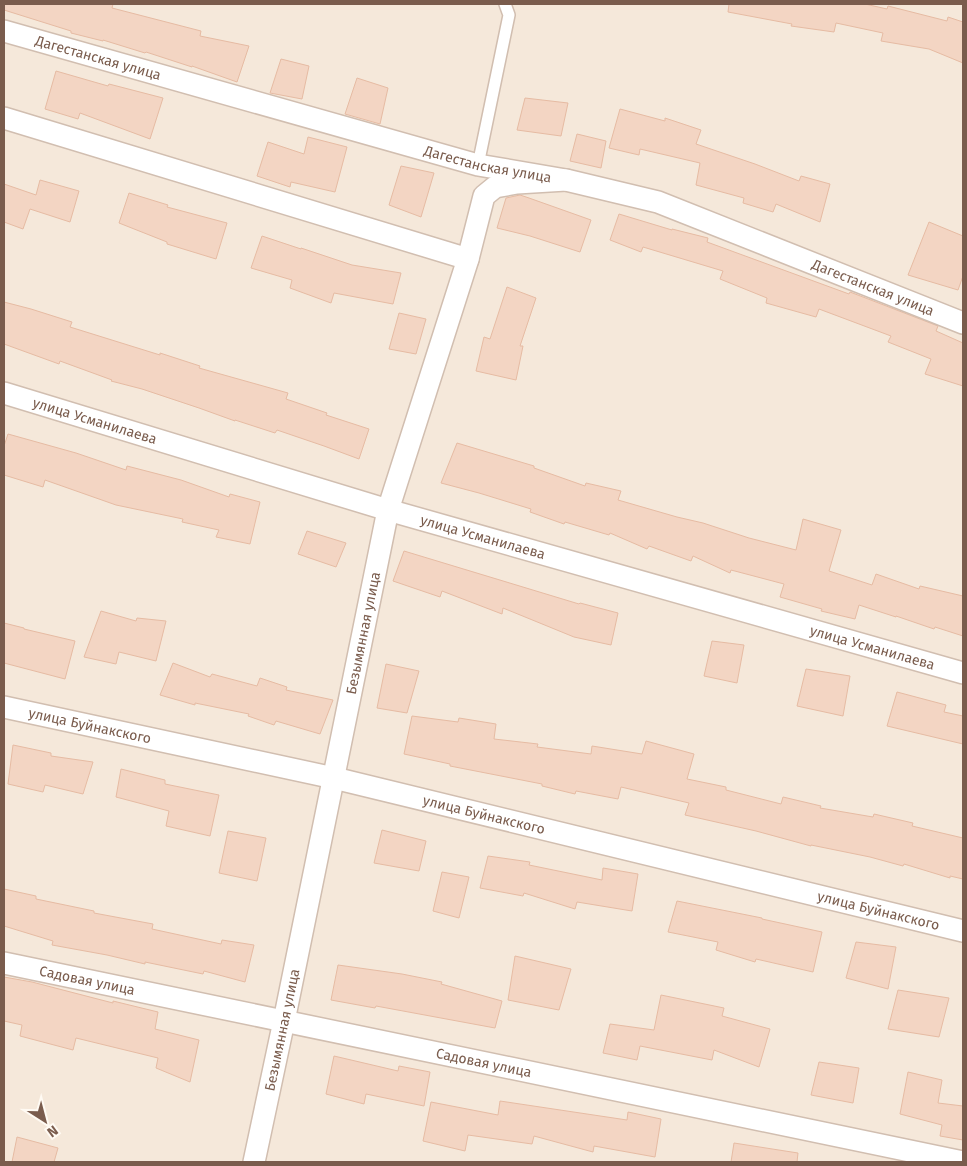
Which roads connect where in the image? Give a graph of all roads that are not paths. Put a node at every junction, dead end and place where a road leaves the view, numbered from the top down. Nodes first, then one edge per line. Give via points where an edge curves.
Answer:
1 (506, 4) edge
2 (4, 31) edge
3 (4, 118) edge
4 (478, 165) junction
5 (566, 180) junction
6 (468, 259) junction
7 (963, 323) edge
8 (4, 393) edge
9 (388, 510) junction
10 (963, 673) edge
11 (4, 707) edge
12 (334, 778) junction
13 (963, 931) edge
14 (4, 963) edge
15 (284, 1021) junction
16 (254, 1162) edge
17 (963, 1162) edge

1 - 4 lane via 508,15
2 - 4 street, Дагестанская улица
3 - 6 street
4 - 5 street, Дагестанская улица
5 - 6 street, Безымянная улица via 516,183 495,188 484,196
5 - 7 street, Дагестанская улица via 658,202
6 - 9 street, Безымянная улица
8 - 9 street, улица Усманилаева
9 - 10 street, улица Усманилаева
9 - 12 street, Безымянная улица
11 - 12 street, улица Буйнакского
12 - 13 street, улица Буйнакского
12 - 15 street, Безымянная улица
14 - 15 street, Садовая улица
15 - 16 street, Безымянная улица
15 - 17 street, Садовая улица

